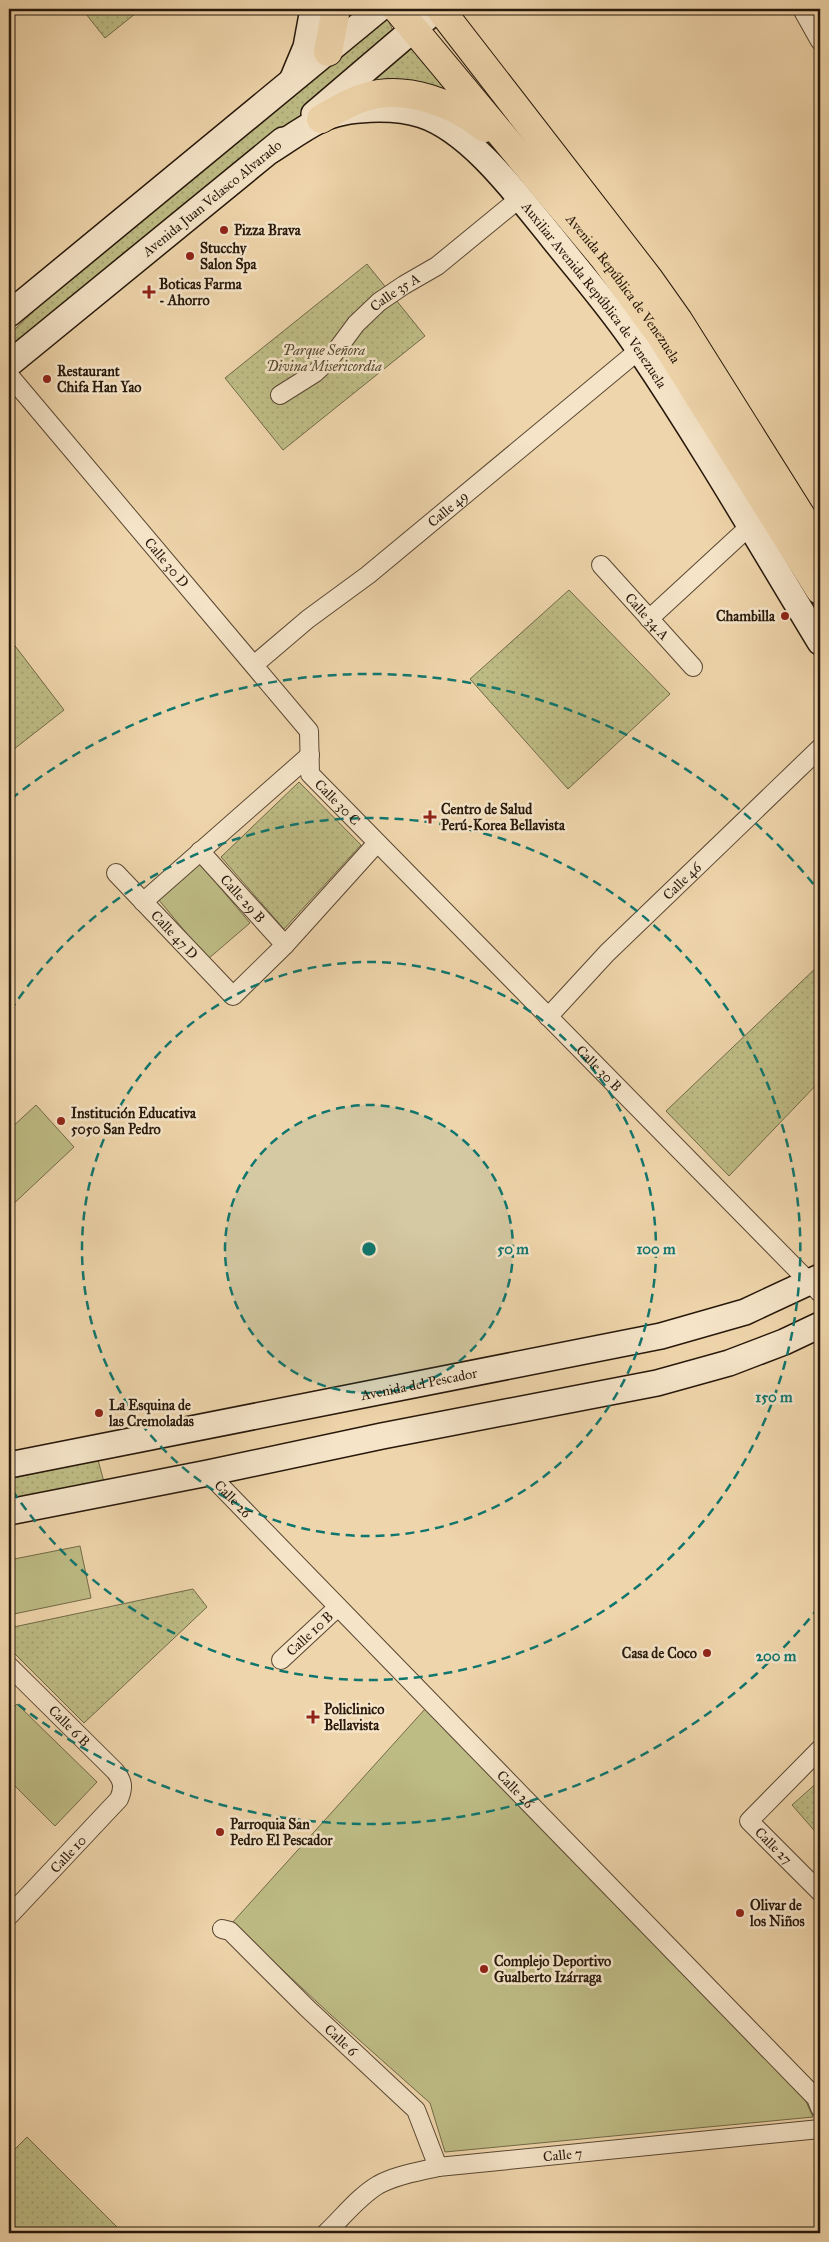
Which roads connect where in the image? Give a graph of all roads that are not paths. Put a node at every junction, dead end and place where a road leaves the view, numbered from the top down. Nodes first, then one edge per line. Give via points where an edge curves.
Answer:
1 (313, 9) edge
2 (336, 9) edge
3 (379, 9) edge
4 (397, 9) edge
5 (439, 9) edge
6 (802, 9) edge
7 (414, 30) junction
8 (820, 41) edge
9 (328, 52) junction
10 (292, 82) junction
11 (321, 119) junction
12 (270, 151) junction
13 (515, 153) junction
14 (520, 198) junction
15 (9, 314) edge
16 (639, 350) junction
17 (9, 364) edge
18 (9, 375) edge
19 (280, 395) dead end
20 (751, 524) junction
21 (820, 546) edge
22 (601, 565) dead end
23 (820, 590) edge
24 (649, 619) junction
25 (820, 642) edge
26 (254, 665) junction
27 (693, 667) dead end
28 (820, 748) edge
29 (310, 755) junction
30 (377, 843) junction
31 (200, 851) junction
32 (116, 873) dead end
33 (143, 902) junction
34 (285, 945) junction
35 (548, 1017) junction
36 (817, 1284) edge
37 (820, 1325) edge
38 (9, 1465) edge
39 (208, 1473) junction
40 (9, 1512) edge
41 (338, 1607) junction
42 (281, 1660) dead end
43 (9, 1666) edge
44 (820, 1749) edge
45 (123, 1789) joint
46 (820, 1892) edge
47 (9, 1916) edge
48 (222, 1930) dead end
49 (820, 2108) edge
50 (820, 2129) edge
51 (438, 2167) junction
52 (326, 2233) edge

1 - 10 main road via 306,47
2 - 9 main road
3 - 9 main road
4 - 7 main road, Avenida República de Venezuela
5 - 7 main road, Avenida Juan Velasco Alvarado
5 - 21 main road, Avenida República de Venezuela via 649,279
6 - 8 street
7 - 12 main road, Avenida Juan Velasco Alvarado
7 - 13 main road, Avenida República de Venezuela
9 - 10 main road
10 - 15 main road
11 - 12 main road, Auxiliar Avenida República de Venezuela
11 - 13 main road via 366,96 432,99 457,109
11 - 14 main road, Auxiliar Avenida República de Venezuela via 362,109 398,109 423,115 452,131 483,157
12 - 17 main road, Avenida Juan Velasco Alvarado
13 - 23 main road, Avenida República de Venezuela via 604,258 661,336
14 - 16 main road, Auxiliar Avenida República de Venezuela
14 - 19 street, Calle 35 A via 437,266 373,308 356,324 330,359 315,373
16 - 20 main road, Auxiliar Avenida República de Venezuela
16 - 26 street, Calle 49
18 - 26 street, Calle 30 D
20 - 24 street
20 - 25 main road, Auxiliar Avenida República de Venezuela
22 - 24 street, Calle 34 A
24 - 27 street, Calle 34 A
26 - 29 street, Calle 30 D via 309,731
28 - 35 street, Calle 46 via 607,953
29 - 30 street, Calle 30 C via 310,774
29 - 31 street
30 - 34 street
30 - 35 street, Calle 30 B
31 - 33 street
31 - 34 street, Calle 29 B
32 - 33 street, Calle 47 D
33 - 34 street, Calle 47 D via 233,996
35 - 36 street, Calle 30 B
36 - 38 main road, Avenida del Pescador via 745,1312 661,1336
37 - 39 main road via 729,1363 665,1381
39 - 40 main road
39 - 41 street, Calle 26
41 - 42 street, Calle 10 B
41 - 49 street, Calle 26 via 816,2098
43 - 45 street, Calle 6 B via 115,1771 122,1779
44 - 46 street, Calle 27 via 749,1821
45 - 47 street, Calle 10 via 119,1799
48 - 51 street, Calle 6 via 230,1931 416,2110
50 - 51 street, Calle 7
51 - 52 street, Calle 7 via 379,2184 362,2196

